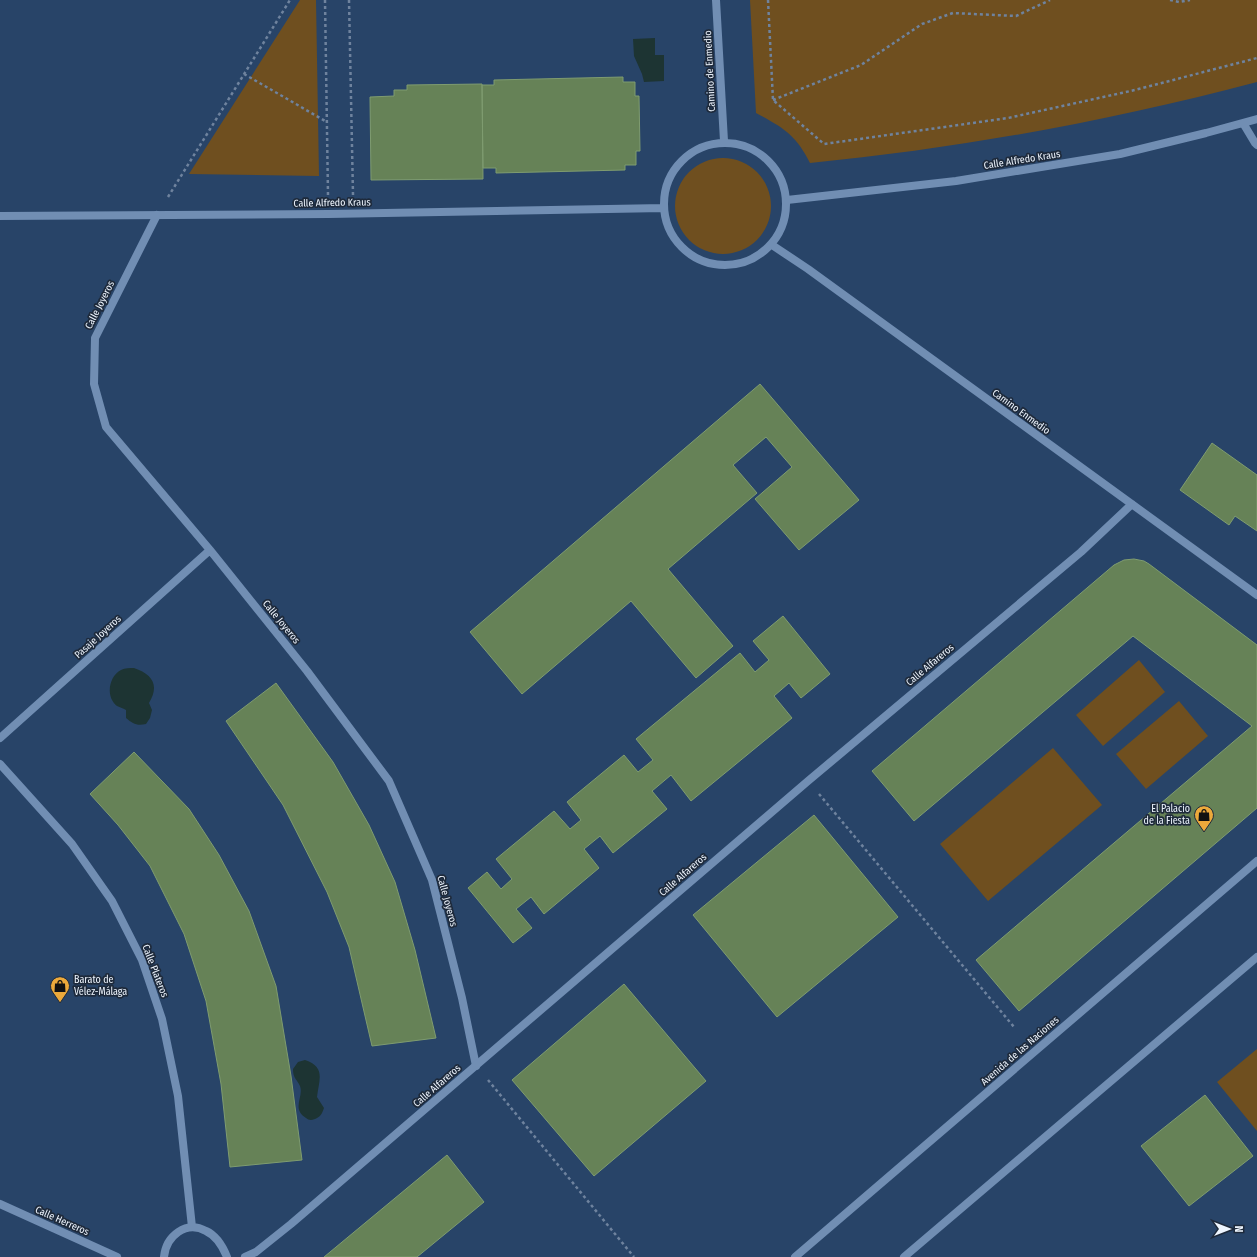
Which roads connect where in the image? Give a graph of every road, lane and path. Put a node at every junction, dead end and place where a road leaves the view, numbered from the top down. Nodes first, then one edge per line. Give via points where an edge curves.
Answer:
1 (290, 0) edge
2 (326, 0) edge
3 (349, 0) edge
4 (716, 0) edge
5 (768, 0) edge
6 (1050, 0) edge
7 (1170, 0) edge
8 (1190, 0) edge
9 (1257, 58) edge
10 (244, 74) junction
11 (773, 100) junction
12 (1257, 119) edge
13 (327, 122) junction
14 (1243, 123) junction
15 (724, 141) junction
16 (1257, 145) edge
17 (787, 200) junction
18 (664, 208) junction
19 (354, 213) junction
20 (329, 214) junction
21 (157, 215) junction
22 (0, 216) edge
23 (772, 245) junction
24 (1132, 504) junction
25 (210, 550) junction
26 (1257, 595) edge
27 (0, 738) edge
28 (0, 764) edge
29 (808, 781) junction
30 (1257, 861) edge
31 (1257, 957) edge
32 (1014, 1027) dead end
33 (476, 1066) junction
34 (0, 1204) edge
35 (192, 1227) junction
36 (117, 1257) edge
37 (164, 1257) edge
38 (227, 1257) edge
39 (245, 1257) edge
40 (634, 1257) edge
41 (795, 1257) edge
42 (904, 1257) edge

1 - 10 path
2 - 13 path
3 - 19 path
4 - 15 street, Camino de Enmedio
5 - 11 path
6 - 11 path via 1016,16 953,13 922,24 861,65
7 - 8 path
9 - 11 path via 1135,90 1008,118 824,144
10 - 13 path
10 - 21 path
12 - 14 street, Calle Alfredo Kraus
13 - 20 path
14 - 16 street
14 - 17 street, Calle Alfredo Kraus via 1120,154 956,181
15 - 17 street via 747,148 765,159 779,178
15 - 18 street via 700,147 680,162 667,183
17 - 23 street via 784,224
18 - 19 street, Calle Alfredo Kraus
18 - 23 street via 670,231 685,251 706,263 730,266 753,260
19 - 20 street, Calle Alfredo Kraus
20 - 21 street, Calle Alfredo Kraus
21 - 22 street, Calle Alfredo Kraus
21 - 25 street, Calle Joyeros via 95,338 94,384 106,427
23 - 24 street, Camino Enmedio
24 - 26 street, Camino Enmedio
24 - 29 street, Calle Alfareros via 1081,552
25 - 27 street, Pasaje Joyeros
25 - 33 street, Calle Joyeros via 307,671 389,781 432,880 462,998
28 - 35 street, Calle Plateros via 72,844 112,901 142,960 162,1019 178,1096
29 - 32 path
29 - 33 street, Calle Alfareros
30 - 41 street, Avenida de las Naciones
31 - 42 street
33 - 39 street, Calle Alfareros via 286,1229 256,1252
33 - 40 path
34 - 36 street, Calle Herreros
35 - 37 street via 176,1233 170,1239
35 - 38 street via 206,1230 218,1240

